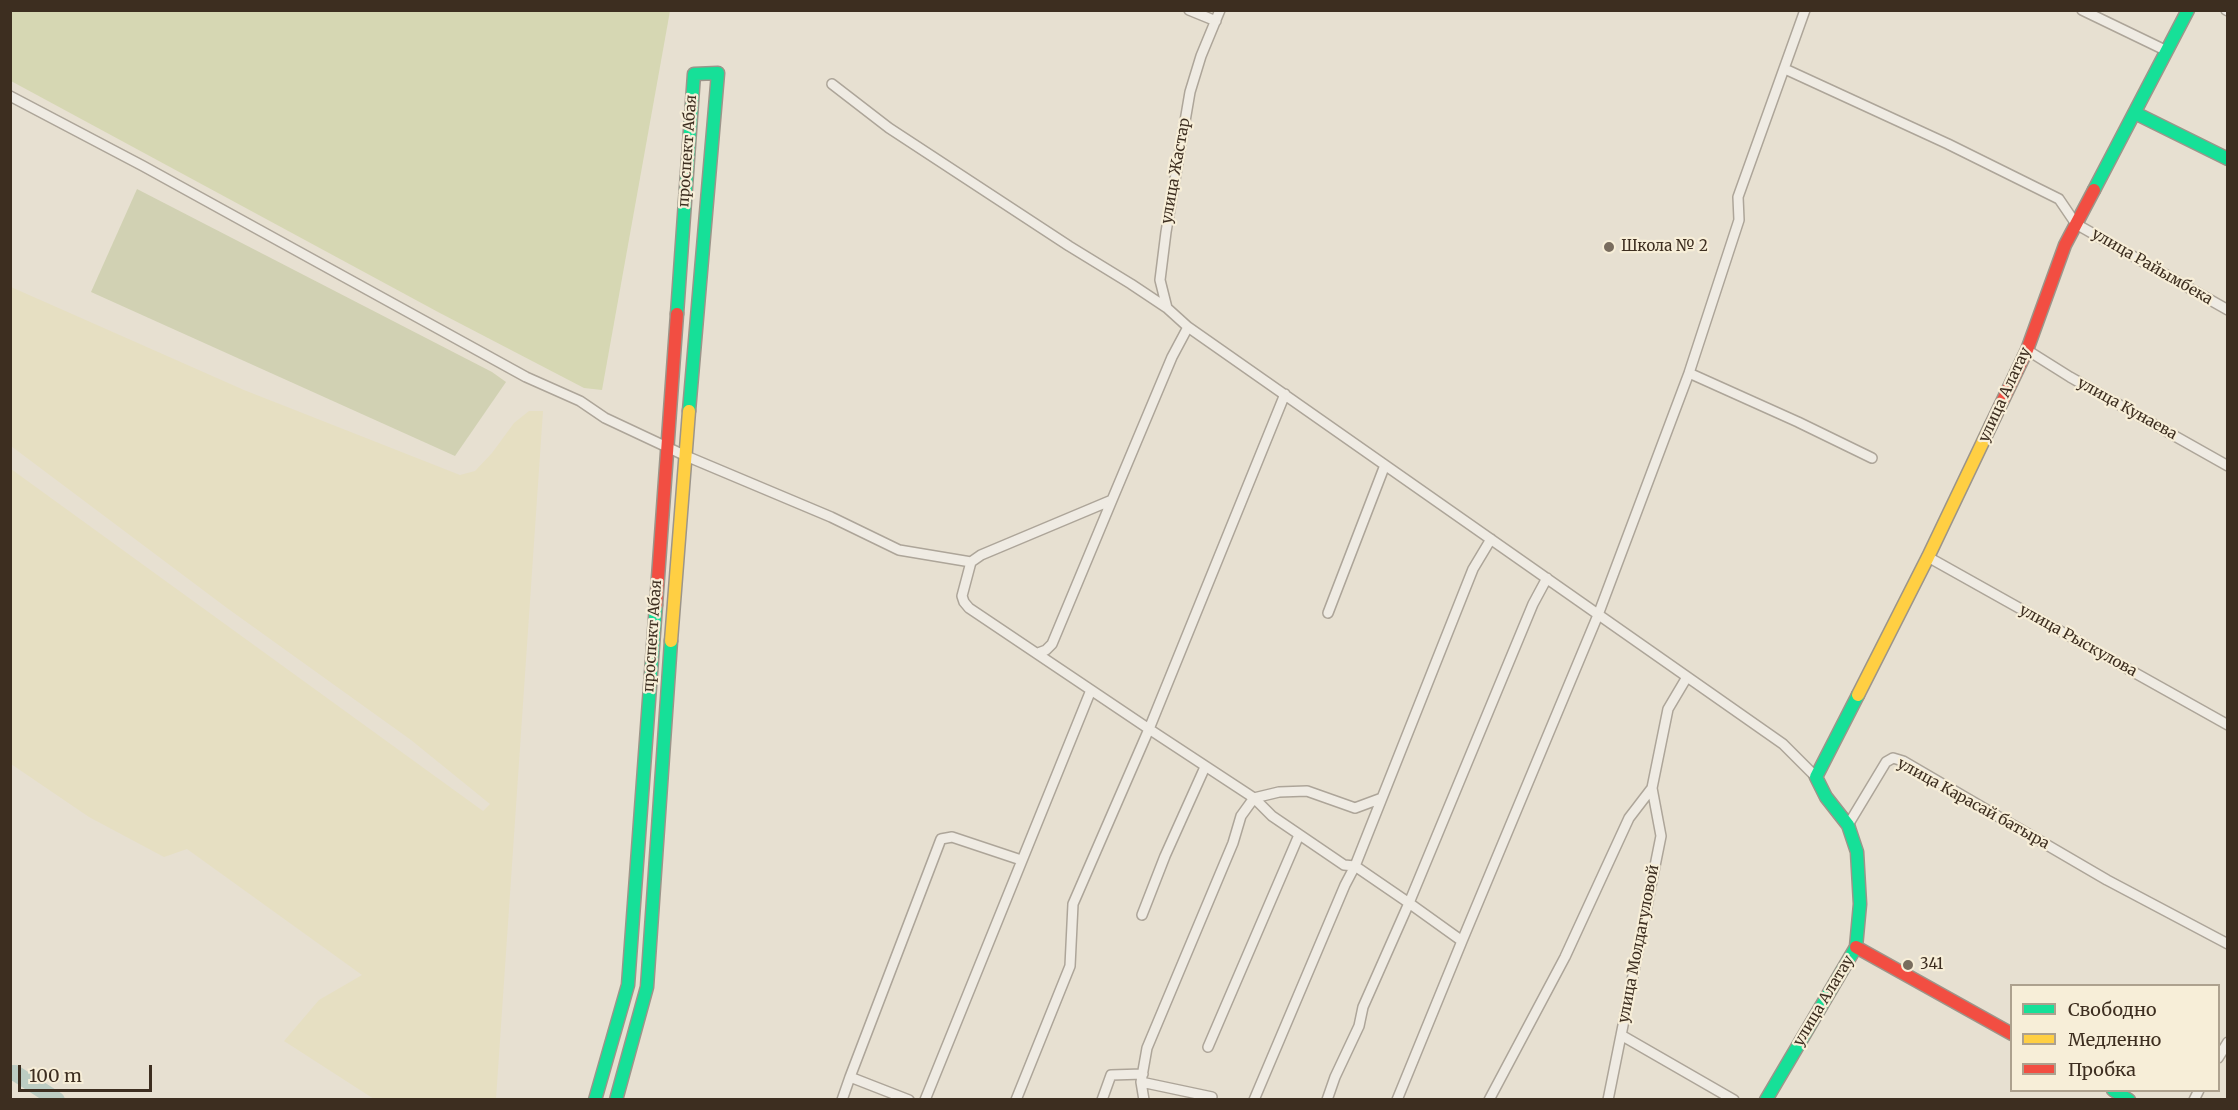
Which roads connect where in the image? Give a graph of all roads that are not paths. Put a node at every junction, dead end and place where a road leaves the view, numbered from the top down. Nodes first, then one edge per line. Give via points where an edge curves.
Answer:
1 (1189, 10) edge
2 (1220, 10) edge
3 (1805, 10) edge
4 (2082, 10) edge
5 (2188, 10) edge
6 (1216, 21) junction
7 (2167, 51) junction
8 (1785, 69) junction
9 (832, 84) dead end
10 (10, 96) edge
11 (2135, 113) junction
12 (2228, 159) edge
13 (2076, 224) junction
14 (1167, 308) junction
15 (2228, 310) edge
16 (1188, 327) junction
17 (2027, 350) junction
18 (1689, 373) junction
19 (1285, 394) junction
20 (666, 446) junction
21 (686, 456) junction
22 (1872, 458) dead end
23 (1385, 465) junction
24 (2228, 466) edge
25 (1112, 500) junction
26 (1491, 539) junction
27 (1928, 557) junction
28 (971, 562) junction
29 (1546, 578) junction
30 (1328, 613) dead end
31 (1598, 615) junction
32 (1038, 653) junction
33 (1687, 677) junction
34 (1092, 690) junction
35 (2228, 724) edge
36 (1149, 729) junction
37 (1205, 767) junction
38 (1816, 777) junction
39 (1652, 788) junction
40 (1254, 798) junction
41 (1382, 798) junction
42 (1848, 825) junction
43 (1299, 835) junction
44 (1021, 861) junction
45 (1355, 866) junction
46 (1409, 903) junction
47 (1142, 915) dead end
48 (1462, 941) junction
49 (2228, 944) edge
50 (1856, 947) junction
51 (2010, 1033) edge
52 (1621, 1035) junction
53 (2228, 1042) edge
54 (1208, 1047) dead end
55 (2220, 1055) edge
56 (850, 1077) junction
57 (1142, 1078) junction
58 (2116, 1092) edge
59 (1212, 1097) dead end
60 (595, 1100) edge
61 (616, 1100) edge
62 (842, 1100) edge
63 (909, 1100) edge
64 (925, 1100) edge
65 (1016, 1100) edge
66 (1102, 1100) edge
67 (1144, 1100) edge
68 (1254, 1100) edge
69 (1327, 1100) edge
70 (1397, 1100) edge
71 (1489, 1100) edge
72 (1608, 1100) edge
73 (1734, 1100) edge
74 (1766, 1100) edge
75 (2129, 1100) edge

1 - 6 street
2 - 6 street, улица Жастар
3 - 8 street
4 - 7 street
5 - 7 street, улица Алатау
6 - 14 street, улица Жастар via 1190,92 1172,197 1160,280
7 - 11 street, улица Алатау
8 - 13 street via 2059,199
8 - 18 street via 1739,195 1739,220
9 - 14 street via 889,128
10 - 20 street via 526,376
11 - 12 street
11 - 13 street, улица Алатау
13 - 15 street, улица Райымбека
13 - 17 street, улица Алатау via 2051,280
14 - 16 street
16 - 19 street
16 - 25 street
17 - 24 street, улица Кунаева
17 - 27 street, улица Алатау
18 - 22 street
18 - 31 street
19 - 23 street
19 - 36 street
20 - 21 street
20 - 21 street, проспект Абая via 694,74 718,73
20 - 60 street, проспект Абая via 628,984
21 - 28 street via 899,550
21 - 61 street, проспект Абая via 647,987
23 - 26 street
23 - 30 street
25 - 28 street
25 - 32 street via 1052,644
26 - 29 street
26 - 41 street via 1473,569
27 - 35 street, улица Рыскулова
27 - 38 street, улица Алатау
28 - 32 street via 962,596 964,602
29 - 31 street
29 - 46 street
31 - 33 street
31 - 48 street
32 - 34 street
33 - 38 street via 1784,744
33 - 39 street via 1668,709
34 - 36 street
34 - 44 street
36 - 37 street
36 - 65 street via 1073,904 1070,966
37 - 40 street
37 - 47 street
38 - 42 street
39 - 52 street, улица Молдагуловой via 1661,836
39 - 71 street via 1629,818 1565,957
40 - 41 street via 1307,791 1355,808
40 - 43 street
40 - 57 street via 1241,816 1147,1048
41 - 45 street
42 - 49 street, улица Карасай батыра via 1886,762 1893,758 1903,761 2107,880
42 - 50 street, улица Алатау via 1857,852 1860,904
43 - 45 street via 1344,865
43 - 54 street
44 - 56 street via 952,837 942,839
44 - 64 street
45 - 46 street
45 - 68 street
46 - 48 street
46 - 69 street
48 - 70 street
50 - 51 street
50 - 74 street, улица Алатау
52 - 72 street, улица Молдагуловой
52 - 73 street
53 - 55 street
56 - 62 street
56 - 63 street
57 - 59 street
57 - 66 street via 1111,1075
57 - 67 street
58 - 75 street

